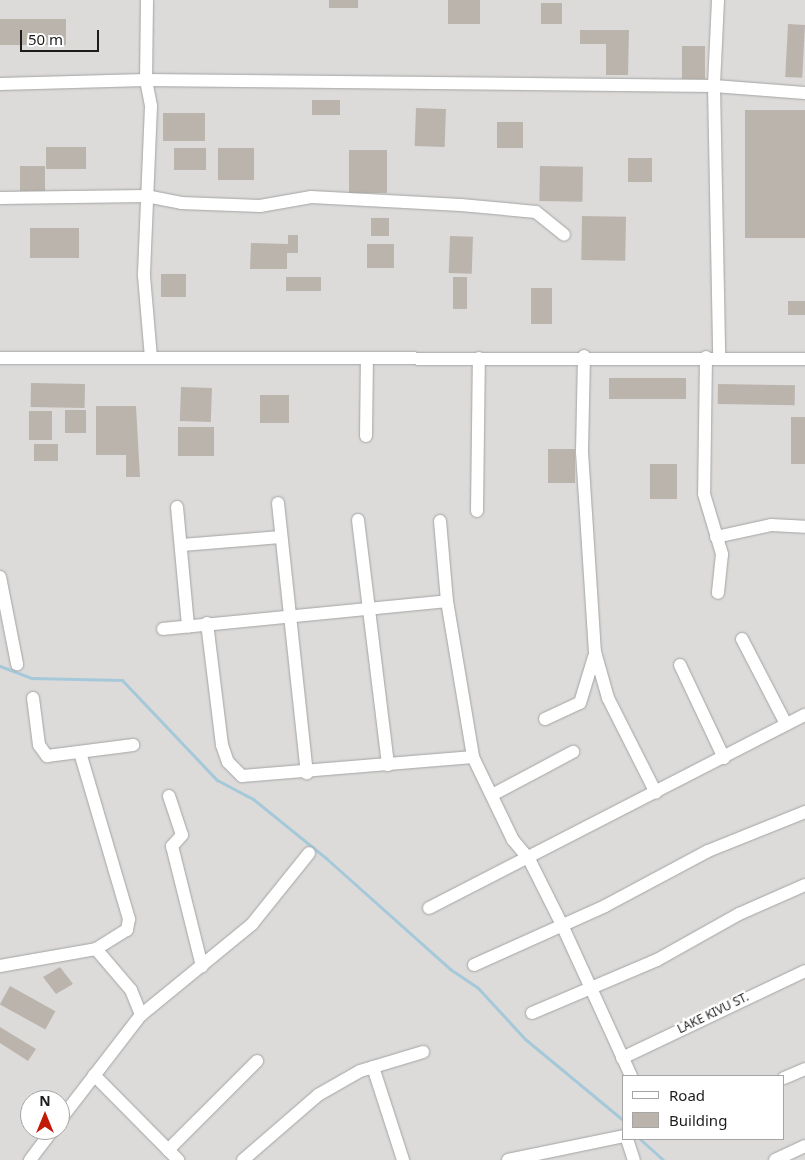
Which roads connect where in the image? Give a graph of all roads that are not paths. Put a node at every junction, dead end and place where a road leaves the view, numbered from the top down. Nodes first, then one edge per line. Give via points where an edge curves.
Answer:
1 (146, 0) edge
2 (718, 0) edge
3 (146, 80) junction
4 (0, 84) edge
5 (714, 86) junction
6 (805, 93) edge
7 (146, 196) junction
8 (0, 198) edge
9 (564, 235) dead end
10 (584, 356) junction
11 (712, 357) junction
12 (0, 358) edge
13 (151, 358) junction
14 (479, 358) junction
15 (367, 359) junction
16 (805, 359) edge
17 (366, 436) dead end
18 (278, 503) dead end
19 (177, 507) dead end
20 (477, 511) dead end
21 (358, 520) dead end
22 (440, 521) dead end
23 (805, 527) edge
24 (281, 537) junction
25 (716, 537) junction
26 (182, 545) junction
27 (0, 578) edge
28 (718, 593) dead end
29 (447, 601) junction
30 (369, 606) junction
31 (291, 616) junction
32 (207, 623) junction
33 (188, 626) junction
34 (164, 629) dead end
35 (742, 639) dead end
36 (595, 652) junction
37 (17, 664) dead end
38 (680, 665) dead end
39 (33, 698) dead end
40 (805, 716) edge
41 (545, 720) dead end
42 (786, 724) junction
43 (133, 745) dead end
44 (573, 752) dead end
45 (80, 753) junction
46 (473, 757) junction
47 (724, 758) junction
48 (388, 765) junction
49 (307, 773) junction
50 (656, 793) junction
51 (169, 796) dead end
52 (492, 796) junction
53 (805, 812) edge
54 (309, 853) dead end
55 (529, 859) junction
56 (805, 885) edge
57 (429, 908) dead end
58 (562, 925) junction
59 (96, 949) junction
60 (474, 965) dead end
61 (0, 966) edge
62 (202, 966) junction
63 (805, 971) edge
64 (590, 989) junction
65 (532, 1013) dead end
66 (141, 1015) junction
67 (423, 1052) dead end
68 (622, 1058) junction
69 (257, 1061) dead end
70 (373, 1067) junction
71 (805, 1069) edge
72 (94, 1075) junction
73 (630, 1075) edge
74 (785, 1078) edge
75 (70, 1107) edge
76 (622, 1136) edge
77 (45, 1140) edge
78 (627, 1140) edge
79 (805, 1146) edge
80 (171, 1156) edge
81 (30, 1160) edge
82 (243, 1160) edge
83 (403, 1160) edge
84 (508, 1160) edge
85 (634, 1160) edge
86 (775, 1160) edge

1 - 3 street
2 - 5 street
3 - 4 street
3 - 5 street
3 - 7 street via 151,106
5 - 6 street
5 - 11 street
7 - 8 street
7 - 9 street via 260,206 311,198 526,210 541,214
7 - 13 street via 144,276
10 - 11 street
10 - 14 street
10 - 36 street via 582,452
11 - 16 street
11 - 25 street via 704,494
12 - 13 street
13 - 15 street
14 - 15 street
14 - 20 street
15 - 17 street
18 - 24 street
19 - 26 street
21 - 30 street
22 - 29 street
23 - 25 street via 771,526
24 - 26 street
24 - 31 street
25 - 28 street via 722,554
26 - 33 street
27 - 37 street
29 - 30 street
29 - 46 street
30 - 31 street
30 - 48 street
31 - 32 street
31 - 49 street
32 - 33 street
32 - 49 street via 228,762 250,778
33 - 34 street
35 - 42 street
36 - 41 street via 580,703
36 - 50 street via 608,698
38 - 47 street
39 - 45 street via 42,752 47,756
40 - 42 street
42 - 47 street
43 - 45 street
44 - 52 street
45 - 59 street via 129,921 124,934
46 - 48 street
46 - 52 street
47 - 50 street
48 - 49 street
50 - 55 street
51 - 62 street via 182,835 172,846
52 - 55 street via 513,840
53 - 58 street via 708,851
54 - 62 street via 252,924
55 - 57 street
55 - 58 street
56 - 64 street
58 - 60 street
58 - 64 street
59 - 61 street
59 - 66 street via 131,990
62 - 66 street
63 - 68 street, LAKE KIVU ST.
64 - 65 street
64 - 68 street
66 - 72 street
67 - 70 street
68 - 73 street
69 - 80 street
70 - 82 street via 318,1095
70 - 83 street
71 - 74 street
72 - 75 street
72 - 80 street
76 - 84 street
77 - 81 street
78 - 85 street
79 - 86 street

